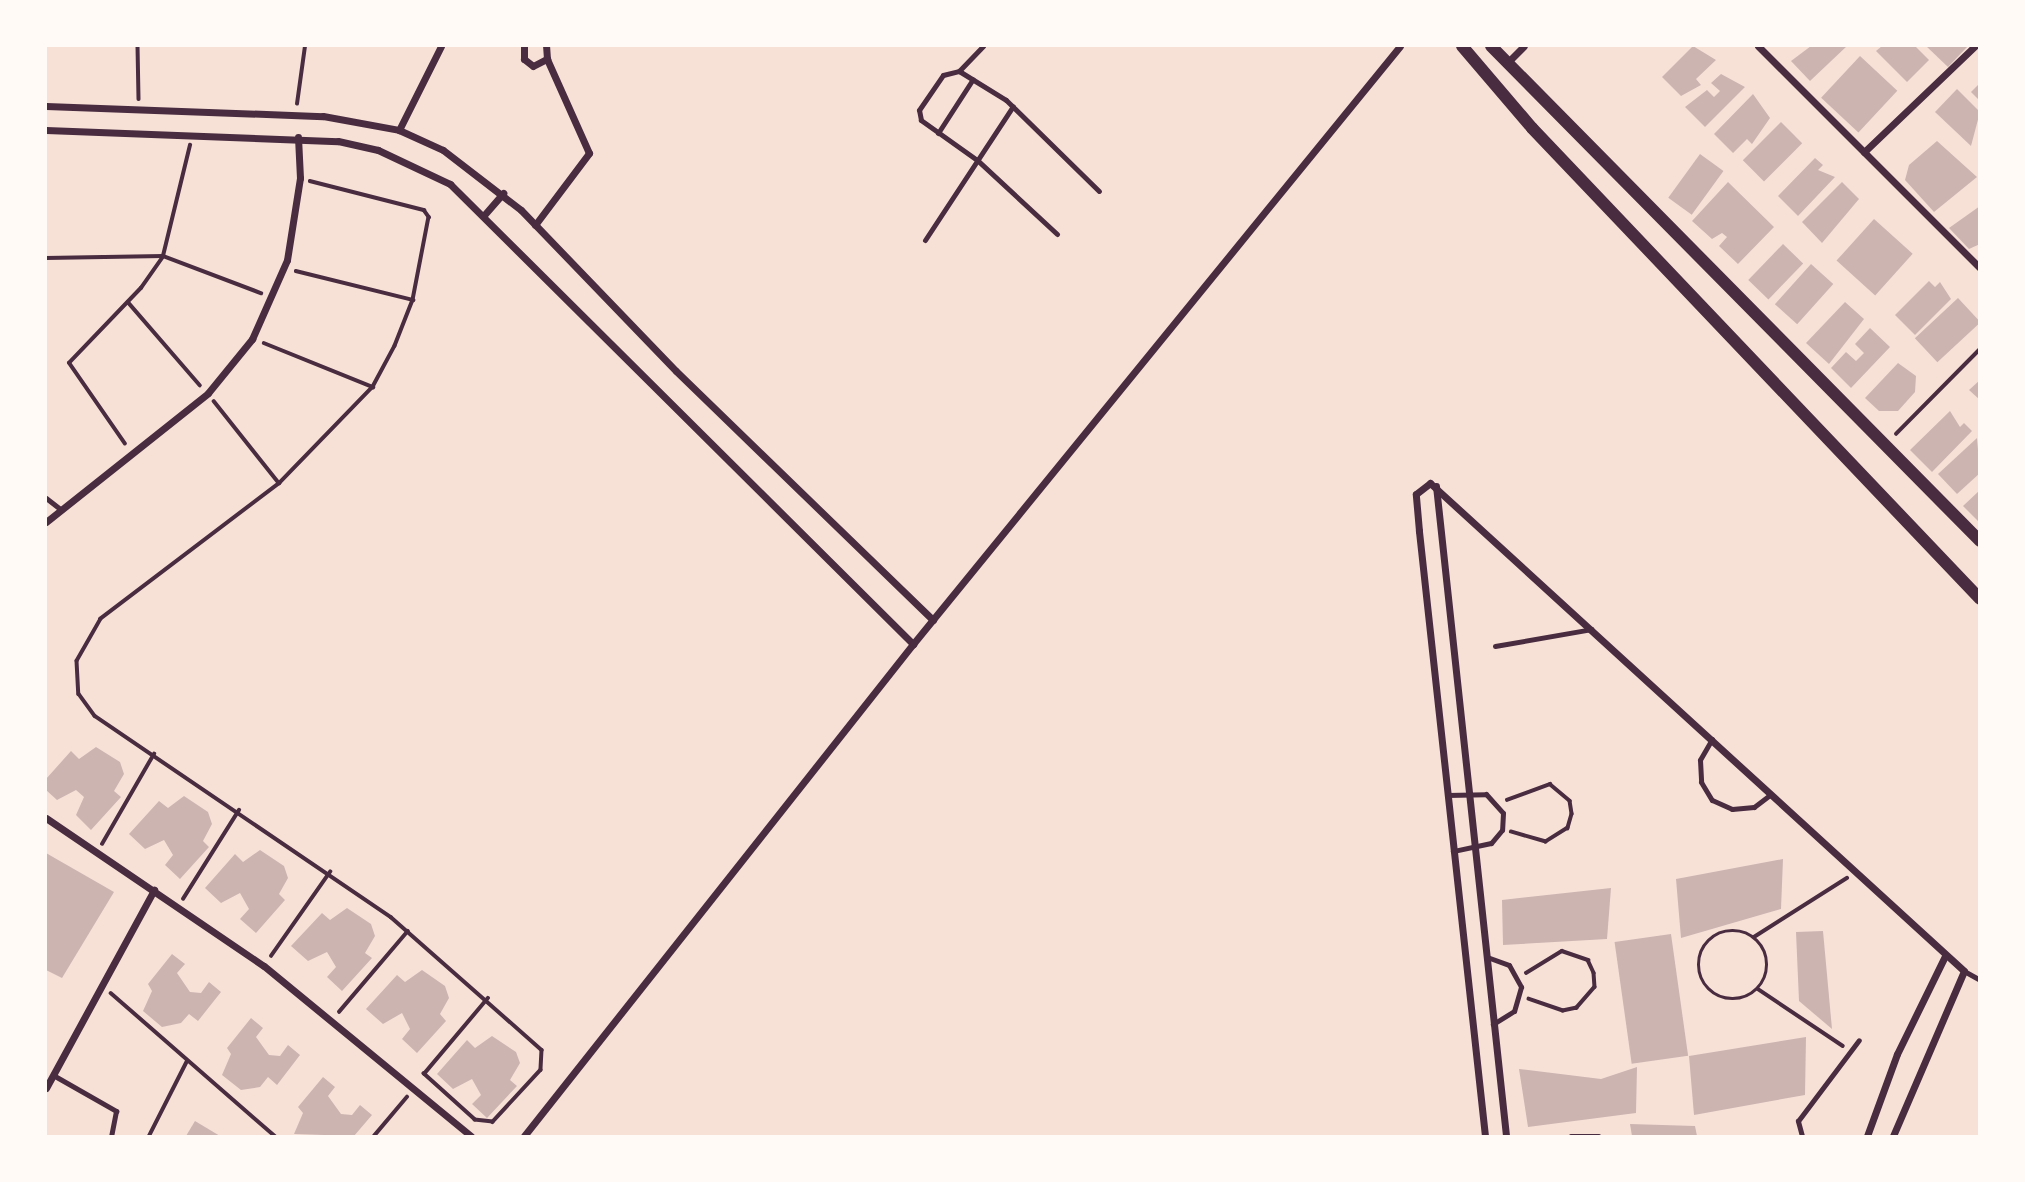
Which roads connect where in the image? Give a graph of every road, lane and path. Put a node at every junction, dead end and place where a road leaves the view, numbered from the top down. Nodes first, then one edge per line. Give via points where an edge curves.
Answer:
1 (138, 46) edge
2 (305, 46) edge
3 (441, 46) edge
4 (524, 46) edge
5 (546, 46) edge
6 (983, 46) edge
7 (1400, 46) edge
8 (1462, 46) edge
9 (1491, 46) edge
10 (1524, 46) edge
11 (1975, 46) edge
12 (1763, 47) edge
13 (547, 59) junction
14 (1506, 64) junction
15 (959, 71) junction
16 (973, 79) junction
17 (46, 106) edge
18 (1013, 106) junction
19 (139, 108) junction
20 (296, 113) junction
21 (46, 130) edge
22 (399, 131) junction
23 (193, 133) junction
24 (937, 133) junction
25 (299, 137) junction
26 (1864, 152) junction
27 (977, 160) junction
28 (300, 178) junction
29 (1099, 191) dead end
30 (503, 193) junction
31 (485, 214) junction
32 (535, 225) junction
33 (1057, 234) dead end
34 (925, 240) dead end
35 (163, 256) junction
36 (46, 258) edge
37 (284, 268) junction
38 (1979, 268) edge
39 (273, 298) junction
40 (413, 300) junction
41 (252, 339) junction
42 (1979, 349) edge
43 (373, 387) junction
44 (1885, 446) junction
45 (134, 456) junction
46 (1436, 485) junction
47 (46, 498) edge
48 (60, 509) junction
49 (46, 522) edge
50 (1979, 541) edge
51 (1979, 599) edge
52 (933, 620) junction
53 (1594, 629) junction
54 (913, 644) junction
55 (1495, 646) dead end
56 (1712, 739) junction
57 (155, 754) junction
58 (1469, 792) junction
59 (1771, 794) junction
60 (1446, 795) junction
61 (1499, 805) junction
62 (239, 810) junction
63 (46, 818) edge
64 (1502, 830) junction
65 (1475, 849) junction
66 (1453, 851) junction
67 (97, 852) junction
68 (330, 872) junction
69 (1855, 873) junction
70 (154, 890) junction
71 (179, 907) junction
72 (408, 931) junction
73 (1753, 937) junction
74 (1945, 956) junction
75 (1487, 957) junction
76 (264, 966) junction
77 (1964, 971) junction
78 (1519, 979) junction
79 (1979, 980) edge
80 (102, 985) junction
81 (1758, 989) junction
82 (1521, 996) junction
83 (488, 998) junction
84 (333, 1020) junction
85 (1493, 1024) junction
86 (1859, 1040) dead end
87 (1851, 1052) junction
88 (187, 1061) junction
89 (49, 1072) edge
90 (424, 1074) junction
91 (415, 1087) junction
92 (46, 1088) edge
93 (111, 1136) edge
94 (149, 1136) edge
95 (275, 1136) edge
96 (374, 1136) edge
97 (471, 1136) edge
98 (524, 1136) edge
99 (1485, 1136) edge
100 (1506, 1136) edge
101 (1511, 1136) edge
102 (1571, 1136) edge
103 (1599, 1136) edge
104 (1802, 1136) edge
105 (1867, 1136) edge
106 (1893, 1136) edge

1 - 19 path
2 - 20 path
3 - 22 street
4 - 13 street via 528,63
5 - 13 street
6 - 15 lane
7 - 52 street
8 - 51 street via 1532,128
9 - 14 street
10 - 14 street
11 - 26 street
12 - 26 street
13 - 32 street via 589,153
14 - 44 street
15 - 16 lane
15 - 24 lane via 943,75 919,110 921,120
16 - 18 lane
16 - 24 lane
17 - 19 street
18 - 27 lane
18 - 29 lane
19 - 20 street
20 - 22 street
21 - 23 street
22 - 30 street via 443,150
23 - 25 street
23 - 35 path
24 - 27 lane
25 - 28 street
25 - 31 street via 377,150 415,165
26 - 38 street
27 - 33 lane
27 - 34 lane
28 - 37 street
28 - 40 path via 424,210 432,227
30 - 31 street
30 - 32 street
31 - 54 street
32 - 52 street via 676,371
35 - 36 path
35 - 39 path
35 - 45 path via 141,288 69,363
37 - 39 street
37 - 40 path
39 - 41 street
40 - 43 path
41 - 43 path
41 - 45 street via 208,393
42 - 44 path
43 - 57 path via 280,483 101,619 85,640 77,661 79,694 95,716
44 - 50 street
45 - 48 street
46 - 53 street
46 - 58 street
46 - 60 street via 1422,484 1416,494
47 - 48 lane
48 - 49 street
52 - 54 street
53 - 55 lane
53 - 56 street
54 - 98 street
56 - 59 street
56 - 59 lane via 1700,760 1700,782 1712,800 1732,810 1754,807
57 - 62 path
57 - 67 path
58 - 60 lane
58 - 61 lane via 1486,794
58 - 65 street
59 - 69 street
60 - 66 street
61 - 64 lane
61 - 64 path via 1536,784 1550,784 1570,801 1572,814 1568,828 1546,842
62 - 68 path
62 - 71 path
63 - 67 street
64 - 65 lane
65 - 66 lane
65 - 75 street
66 - 99 street
67 - 70 street
68 - 72 path
68 - 76 path
69 - 73 path
69 - 74 street
70 - 71 street
70 - 80 street
71 - 76 street
72 - 83 path
72 - 84 path
73 - 81 path via 1767,962
73 - 81 path via 1734,932 1714,937 1699,961 1707,987 1718,996 1732,999
74 - 77 street
74 - 105 street via 1897,1054
75 - 78 lane via 1509,965
75 - 85 street
76 - 84 street
77 - 79 lane
77 - 106 street
78 - 82 lane
78 - 82 path via 1562,951 1588,960 1594,973 1592,993 1577,1008 1563,1010
80 - 88 path
80 - 89 street
81 - 87 path
82 - 85 lane via 1514,1011
83 - 90 path
83 - 90 path via 542,1050 541,1070 492,1122 475,1120
84 - 91 street
85 - 100 street
86 - 87 lane
87 - 104 lane via 1798,1122
88 - 94 path
88 - 95 path
89 - 92 street
89 - 93 lane via 116,1111
90 - 91 path
91 - 96 path
91 - 97 street
100 - 101 lane
102 - 103 path

